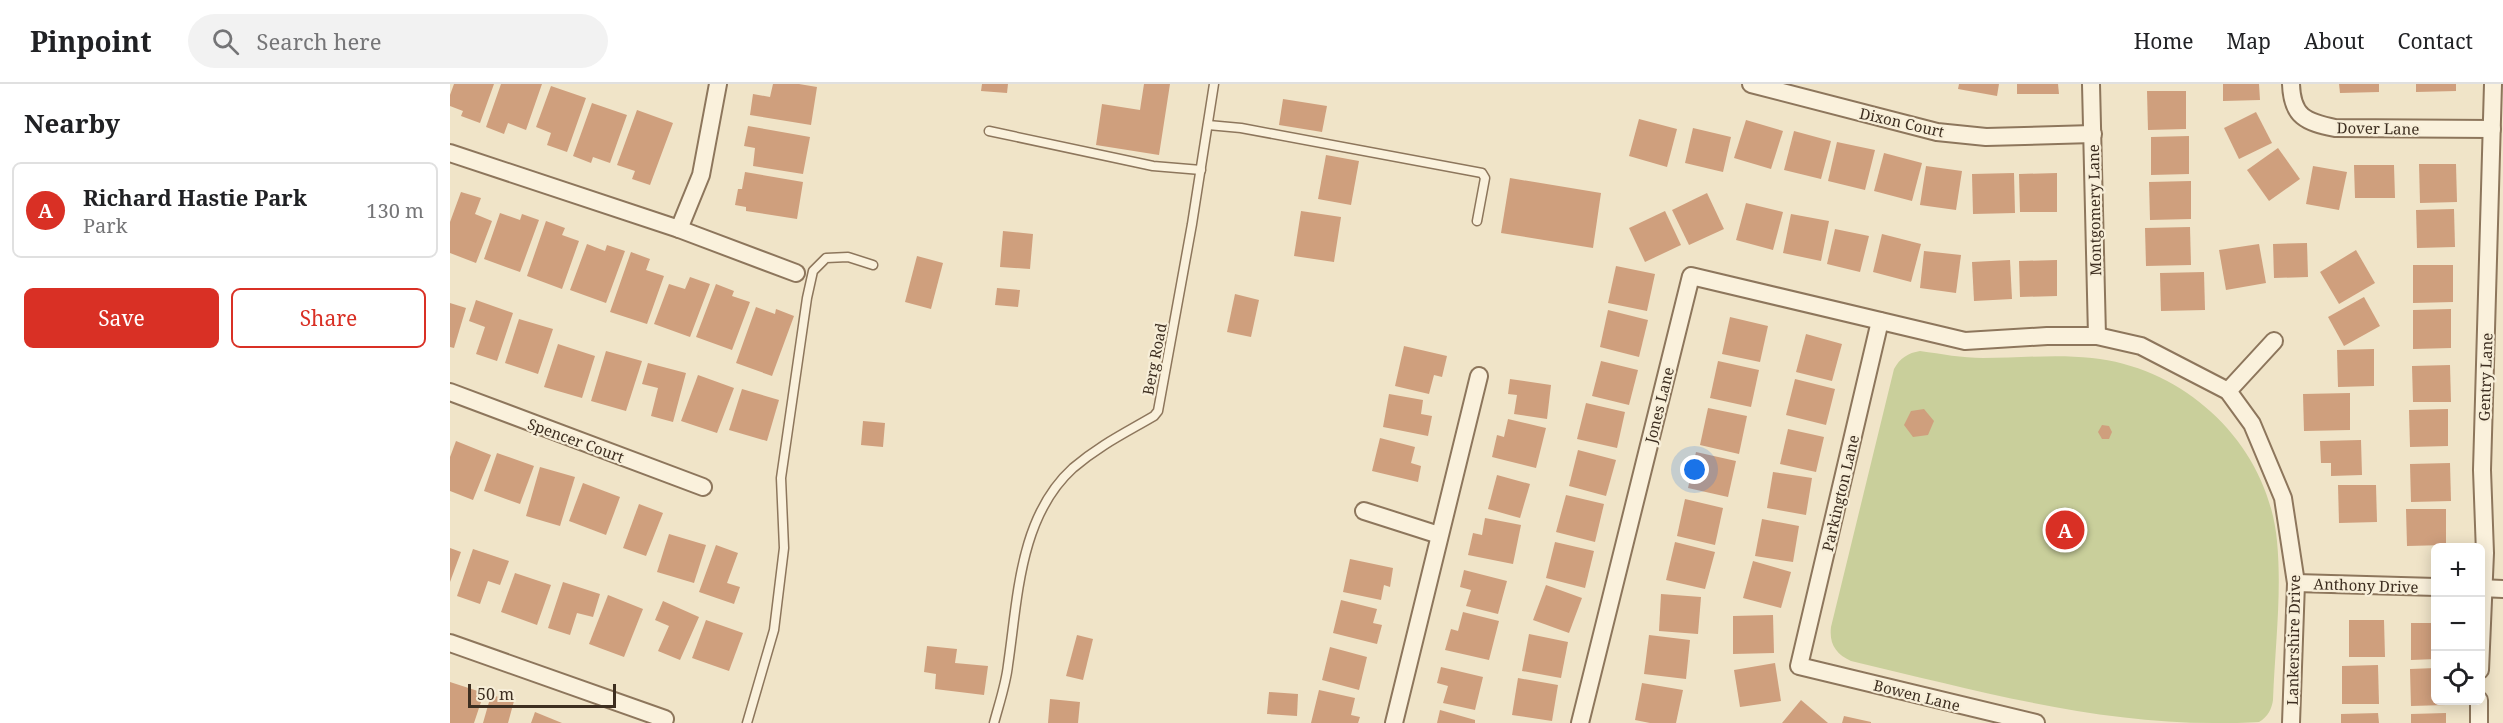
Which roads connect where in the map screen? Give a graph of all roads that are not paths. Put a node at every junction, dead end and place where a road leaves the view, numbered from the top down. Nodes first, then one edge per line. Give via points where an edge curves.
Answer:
1 (718, 84) edge
2 (1214, 84) edge
3 (1751, 84) edge
4 (2091, 84) edge
5 (2291, 84) edge
6 (2493, 84) edge
7 (1208, 125) junction
8 (2492, 129) junction
9 (989, 130) dead end
10 (2092, 134) junction
11 (450, 153) edge
12 (1201, 170) junction
13 (1477, 221) dead end
14 (679, 229) junction
15 (873, 264) dead end
16 (796, 273) dead end
17 (1880, 321) junction
18 (2097, 336) junction
19 (2274, 341) dead end
20 (1479, 376) dead end
21 (2228, 391) junction
22 (450, 392) edge
23 (703, 487) dead end
24 (1364, 511) dead end
25 (1439, 535) junction
26 (2485, 543) edge
27 (2296, 583) junction
28 (2431, 587) edge
29 (2485, 588) edge
30 (2503, 589) edge
31 (2482, 597) edge
32 (450, 643) edge
33 (2481, 651) edge
34 (1799, 666) joint
35 (2480, 705) edge
36 (665, 719) dead end
37 (747, 723) edge
38 (994, 723) edge
39 (1394, 723) edge
40 (1580, 723) edge
41 (2036, 723) edge
42 (2291, 723) edge
43 (2479, 723) edge

1 - 14 street via 701,176
2 - 7 lane, Berg Road
3 - 10 street, Dixon Court via 1937,132 1986,136
4 - 10 street, Montgomery Lane
5 - 8 street, Dover Lane via 2298,113 2310,123 2335,129
6 - 8 street, Gentry Lane
7 - 12 lane, Berg Road
7 - 13 lane via 1482,173 1485,178
8 - 26 street, Gentry Lane via 2482,470
9 - 12 lane via 1153,166
10 - 18 street, Montgomery Lane
11 - 14 street
12 - 38 lane, Berg Road via 1158,411 1110,439 1072,469 1049,496 1030,538
14 - 16 street
15 - 37 lane via 848,257 826,258 813,271 780,478 784,548 774,630
17 - 18 street, Lankershire Drive via 1965,341
17 - 34 street, Parkington Lane
17 - 40 street, Jones Lane via 1691,276
18 - 21 street, Lankershire Drive via 2141,346
19 - 21 street
20 - 25 street
21 - 27 street, Lankershire Drive via 2252,424 2283,498
22 - 23 street, Spencer Court
24 - 25 street
25 - 39 street
27 - 28 street, Anthony Drive
27 - 42 street, Lankershire Drive
29 - 30 street
31 - 33 street, Gentry Lane
32 - 36 street
34 - 41 street, Bowen Lane
35 - 43 street

